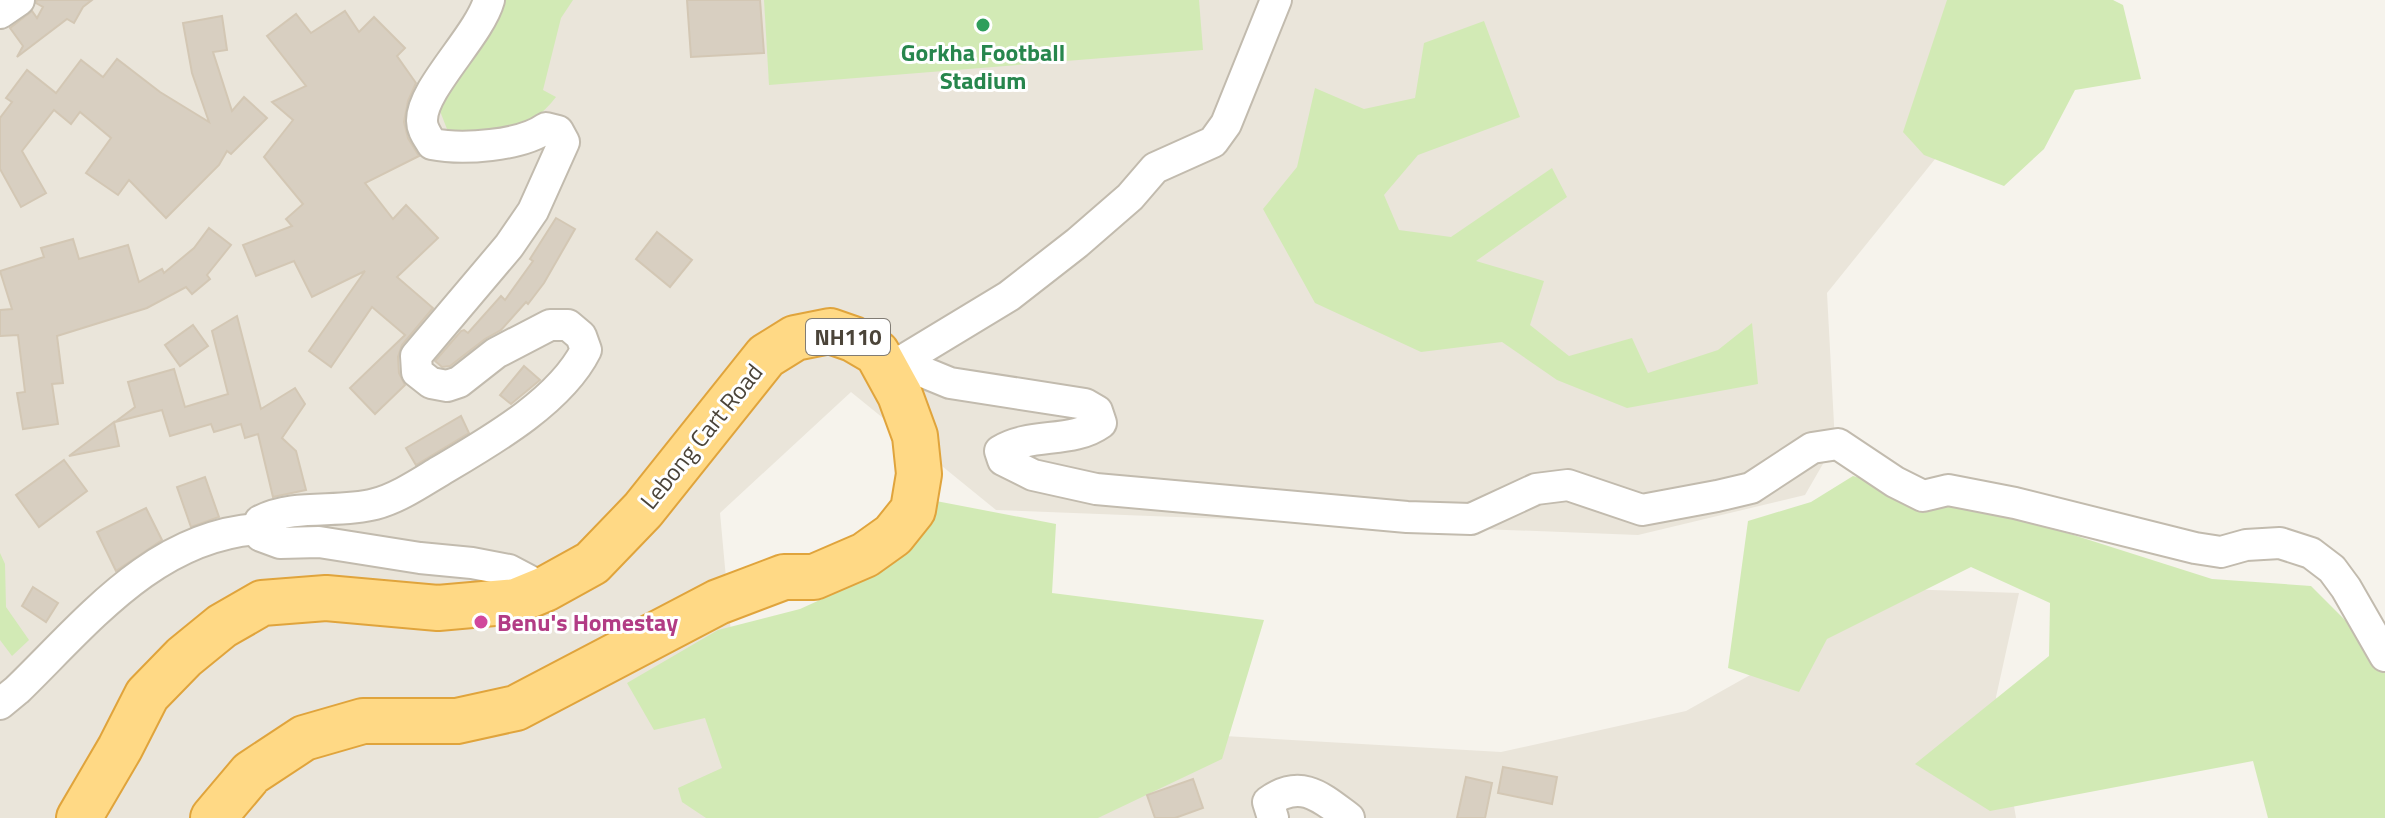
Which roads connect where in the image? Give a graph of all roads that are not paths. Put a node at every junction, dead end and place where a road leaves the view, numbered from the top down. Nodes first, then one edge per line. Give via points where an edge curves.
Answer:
1 (19, 0) edge
2 (489, 0) edge
3 (1276, 0) edge
4 (0, 13) edge
5 (888, 357) junction
6 (258, 529) junction
7 (545, 589) junction
8 (2385, 656) edge
9 (0, 704) edge
10 (79, 818) edge
11 (213, 818) edge
12 (1273, 818) edge
13 (1349, 818) edge

1 - 4 street
2 - 6 street via 429,101 421,120 425,135 432,144 449,147 532,138 546,128 558,131 564,142 533,211 416,356 417,372 431,383 459,382 496,353 550,325 568,325 581,336 586,350 578,366 533,410 404,492 373,505 277,513 260,521
3 - 5 street via 1226,124 1213,142 1155,168 1130,197 1009,296
5 - 7 highway, Lebong Cart Road / NH110 via 830,331 795,338 766,356 643,510 592,563
5 - 8 street via 950,383 1085,404 1097,411 1101,423 1090,431 1013,443 1000,451 1003,460 1033,475 1096,489 1471,519 1536,489 1568,485 1642,510 1751,488 1812,448 1838,444 1923,496 1948,490 2221,552 2280,543 2311,553 2346,588
5 - 11 highway, NH110 via 915,436 919,474 913,510 893,535 865,555 814,577 784,577 718,602 516,708 457,721 363,721 304,738 251,773
6 - 7 street via 261,536 280,543 319,542 509,570
6 - 9 street via 233,531 176,551 121,587
7 - 10 highway, Lebong Cart Road / NH110 via 516,601 438,608 326,598 262,603 222,626 147,695
12 - 13 street via 1268,802 1283,791 1312,792

